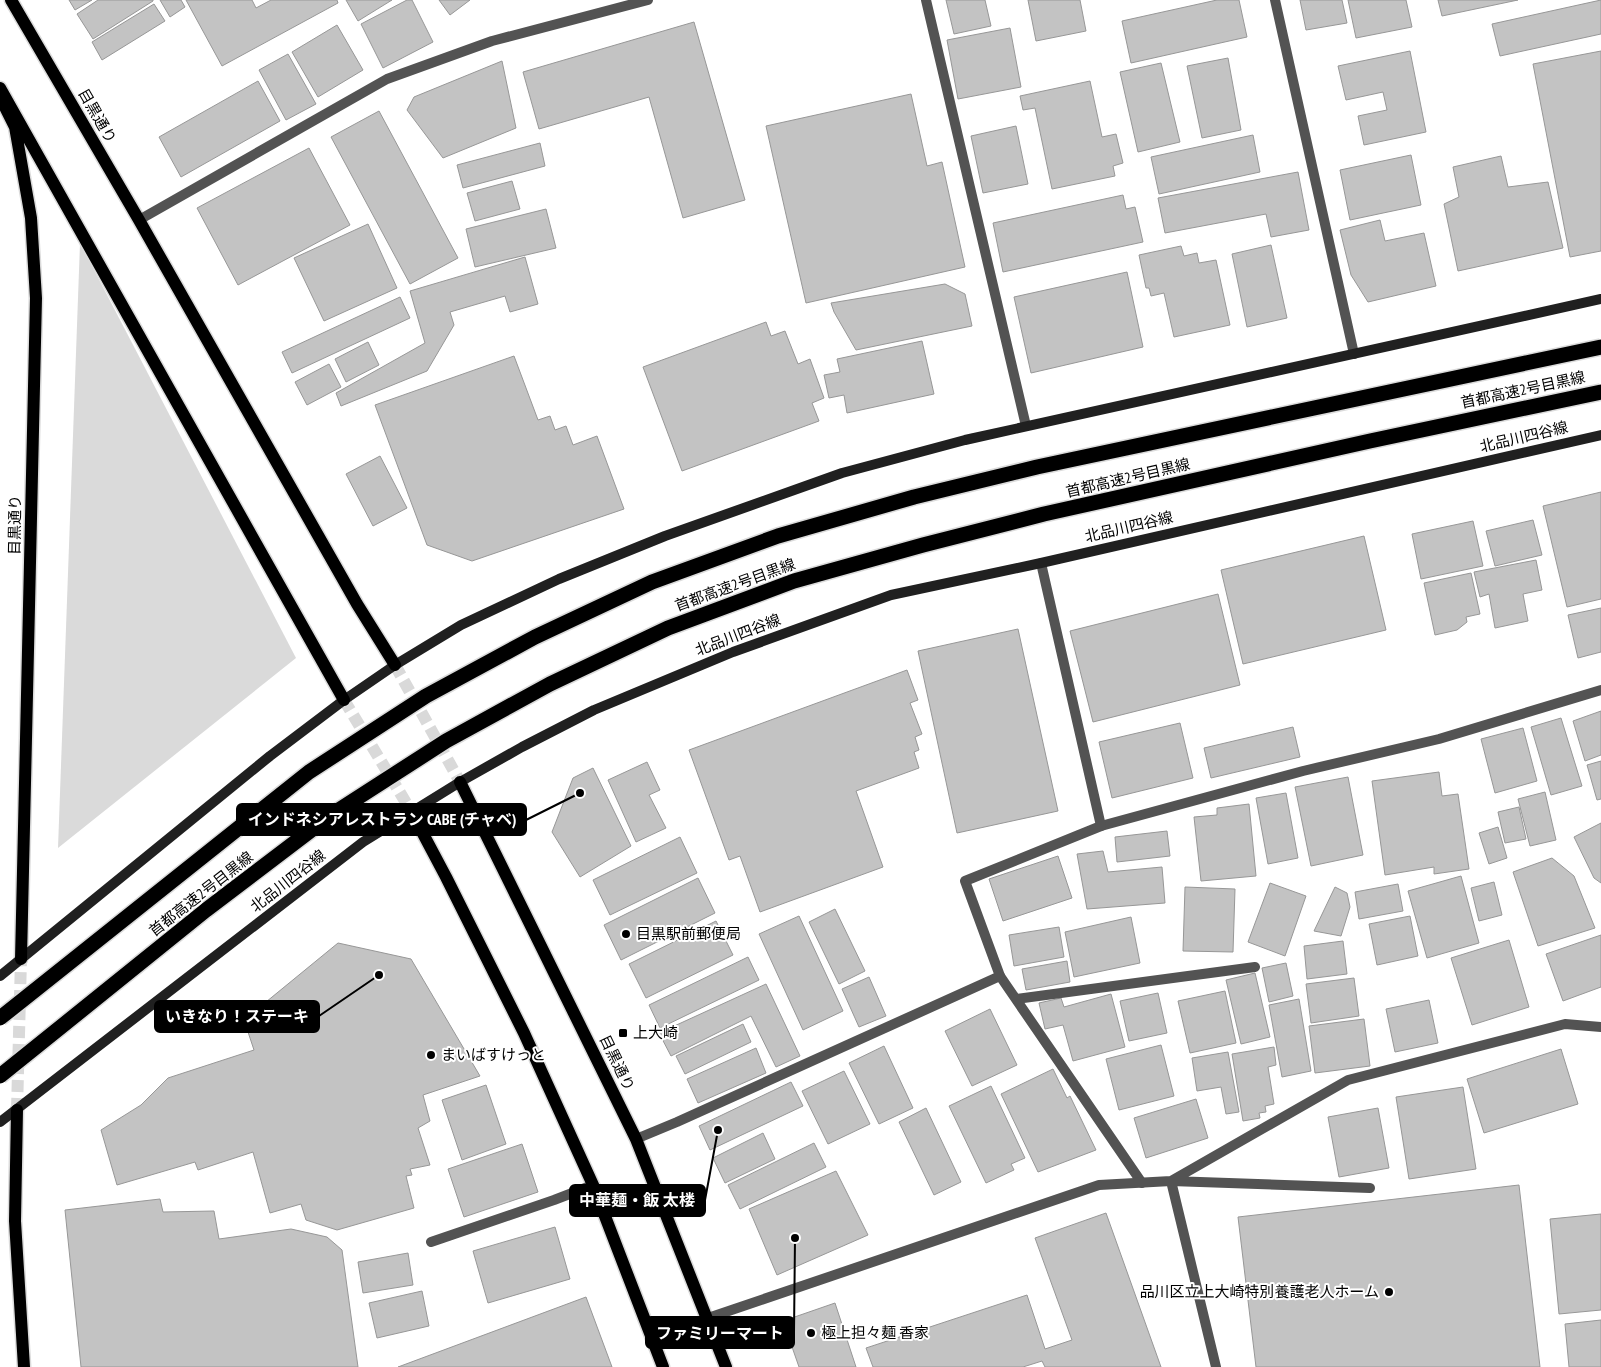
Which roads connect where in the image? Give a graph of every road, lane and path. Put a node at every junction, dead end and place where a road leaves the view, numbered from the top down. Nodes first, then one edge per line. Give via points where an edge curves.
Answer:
1 (11, 0) edge
2 (648, 0) edge
3 (926, 0) edge
4 (1275, 0) edge
5 (0, 88) edge
6 (0, 97) edge
7 (139, 220) junction
8 (1601, 299) edge
9 (1601, 347) edge
10 (1354, 354) junction
11 (1601, 392) edge
12 (1026, 426) junction
13 (1601, 435) edge
14 (1041, 563) junction
15 (395, 665) junction
16 (1601, 690) edge
17 (344, 700) junction
18 (460, 782) junction
19 (411, 811) junction
20 (1101, 826) junction
21 (21, 959) junction
22 (1255, 967) dead end
23 (0, 976) edge
24 (1000, 976) junction
25 (1016, 999) junction
26 (0, 1018) edge
27 (1601, 1027) edge
28 (0, 1076) edge
29 (16, 1110) junction
30 (0, 1122) edge
31 (636, 1139) junction
32 (1171, 1181) junction
33 (1142, 1183) junction
34 (593, 1185) junction
35 (1370, 1188) dead end
36 (430, 1242) dead end
37 (708, 1318) junction
38 (24, 1367) edge
39 (663, 1367) edge
40 (726, 1367) edge
41 (1216, 1367) edge

1 - 7 main road, 目黒通り
2 - 7 street via 492,41 387,79
3 - 12 street
4 - 10 street
5 - 17 main road
6 - 21 main road, 目黒通り via 15,127 30,218 36,298
7 - 15 main road, 目黒通り via 357,604
8 - 10 main road
9 - 26 highway, 首都高速2号目黒線, bridge via 1037,467 914,497 778,536 652,582 536,637 426,696 309,772
10 - 12 main road
11 - 28 highway, 首都高速2号目黒線, bridge via 1044,514 941,540 794,581 668,628 550,684 464,732 331,816 206,910
12 - 15 main road via 842,474 665,536 559,579 461,625
13 - 14 main road, 北品川四谷線
14 - 18 main road, 北品川四谷線 via 891,595 733,652 594,710
14 - 20 street
15 - 17 main road
16 - 20 street via 1439,739 1303,771
17 - 21 main road via 270,756
18 - 19 main road, 北品川四谷線
18 - 31 main road, 目黒通り
19 - 29 main road, 北品川四谷線 via 363,842
19 - 34 main road via 524,1033
20 - 24 street via 965,881
21 - 23 main road
22 - 25 street
24 - 25 street
24 - 31 street
25 - 33 street
27 - 32 street via 1565,1024 1348,1080
29 - 30 main road, 北品川四谷線
29 - 38 main road via 16,1259
31 - 37 main road, 目黒通り
32 - 33 street
32 - 35 street
32 - 41 street
33 - 37 street via 1099,1185
34 - 36 street
34 - 39 main road
37 - 40 main road, 目黒通り

